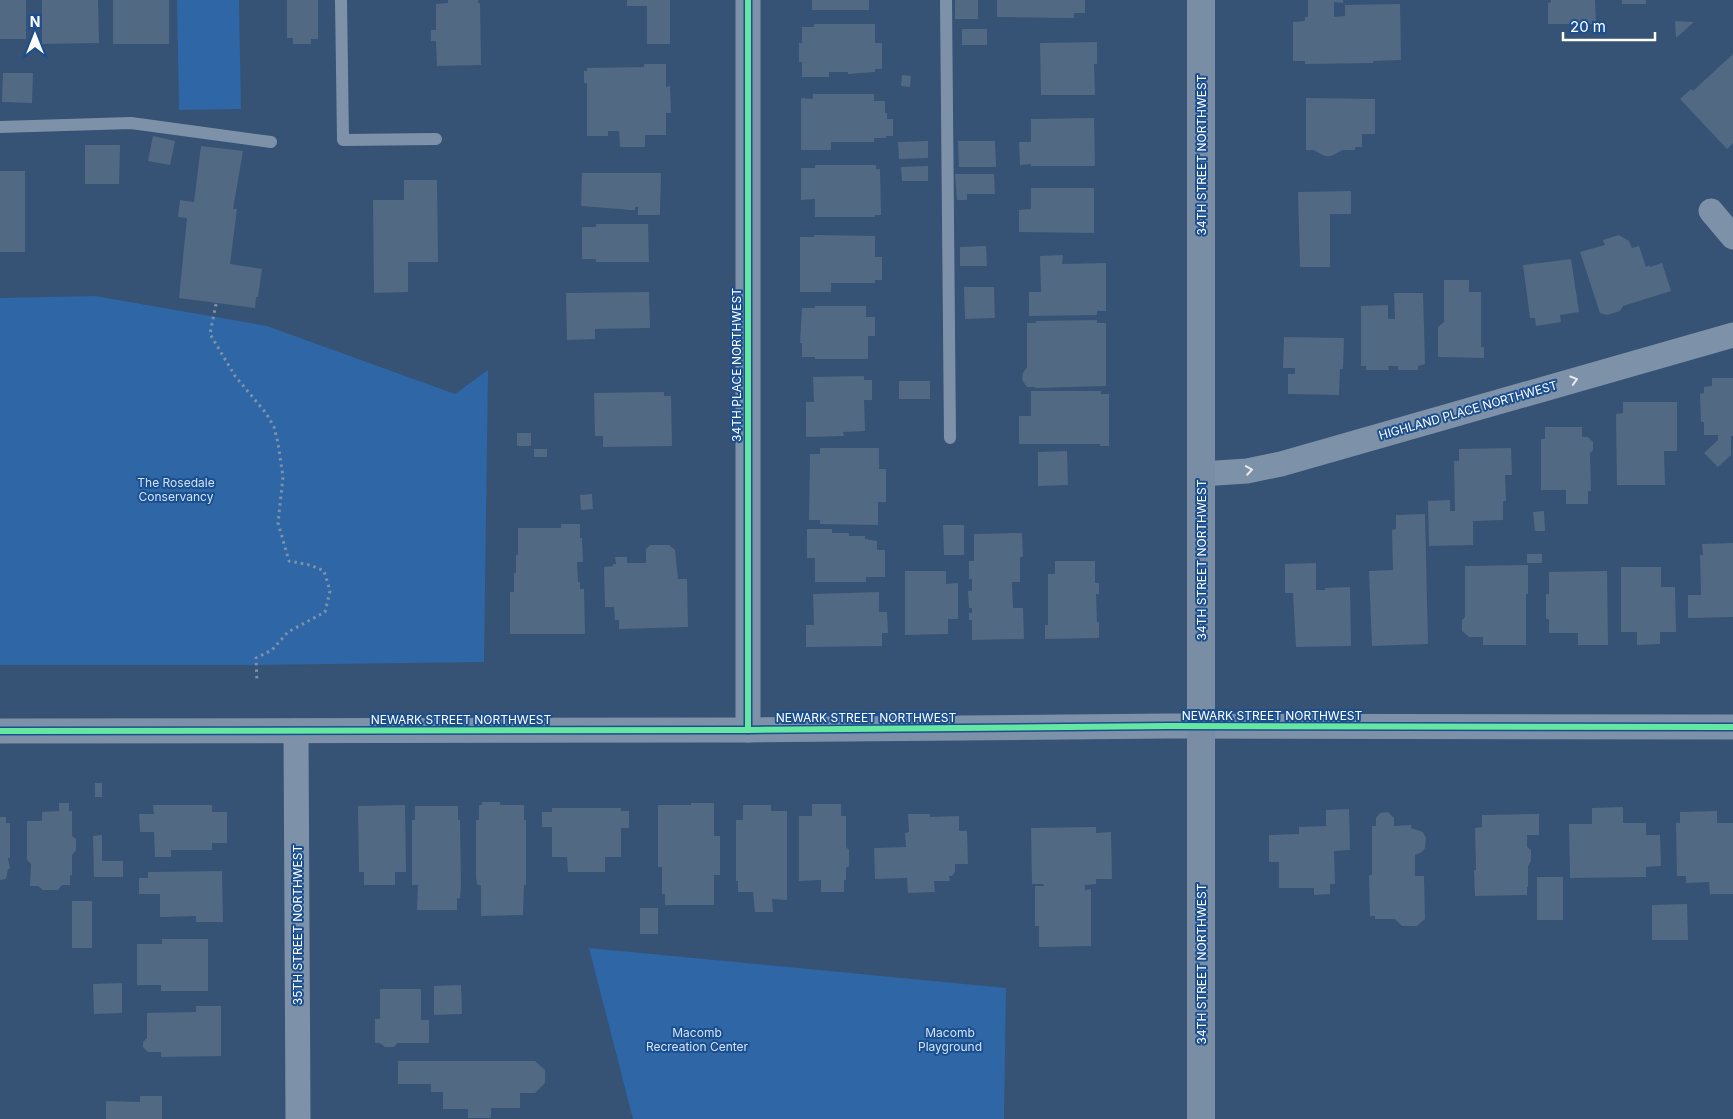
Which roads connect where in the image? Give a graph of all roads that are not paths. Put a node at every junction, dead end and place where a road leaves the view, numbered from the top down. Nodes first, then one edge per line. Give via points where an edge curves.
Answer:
1 (341, 0) edge
2 (748, 0) edge
3 (946, 0) edge
4 (1201, 0) edge
5 (0, 127) edge
6 (436, 138) dead end
7 (271, 142) dead end
8 (1711, 211) dead end
9 (1733, 237) edge
10 (1733, 335) edge
11 (950, 438) dead end
12 (1201, 474) junction
13 (1201, 726) junction
14 (1733, 727) edge
15 (748, 730) junction
16 (0, 731) edge
17 (296, 731) junction
18 (298, 1119) edge
19 (1201, 1119) edge

1 - 6 lane via 343,140
2 - 15 street, 34TH PLACE NORTHWEST
3 - 11 lane
4 - 12 main road, 34TH STREET NORTHWEST
5 - 7 lane via 131,123
8 - 9 street
12 -> 10 street, HIGHLAND PLACE NORTHWEST via 1247,471 1281,464
12 - 13 main road, 34TH STREET NORTHWEST
13 - 14 street, NEWARK STREET NORTHWEST
13 - 15 street, NEWARK STREET NORTHWEST
13 - 19 main road, 34TH STREET NORTHWEST
15 - 17 street, NEWARK STREET NORTHWEST
16 - 17 street, NEWARK STREET NORTHWEST
17 - 18 street, 35TH STREET NORTHWEST

